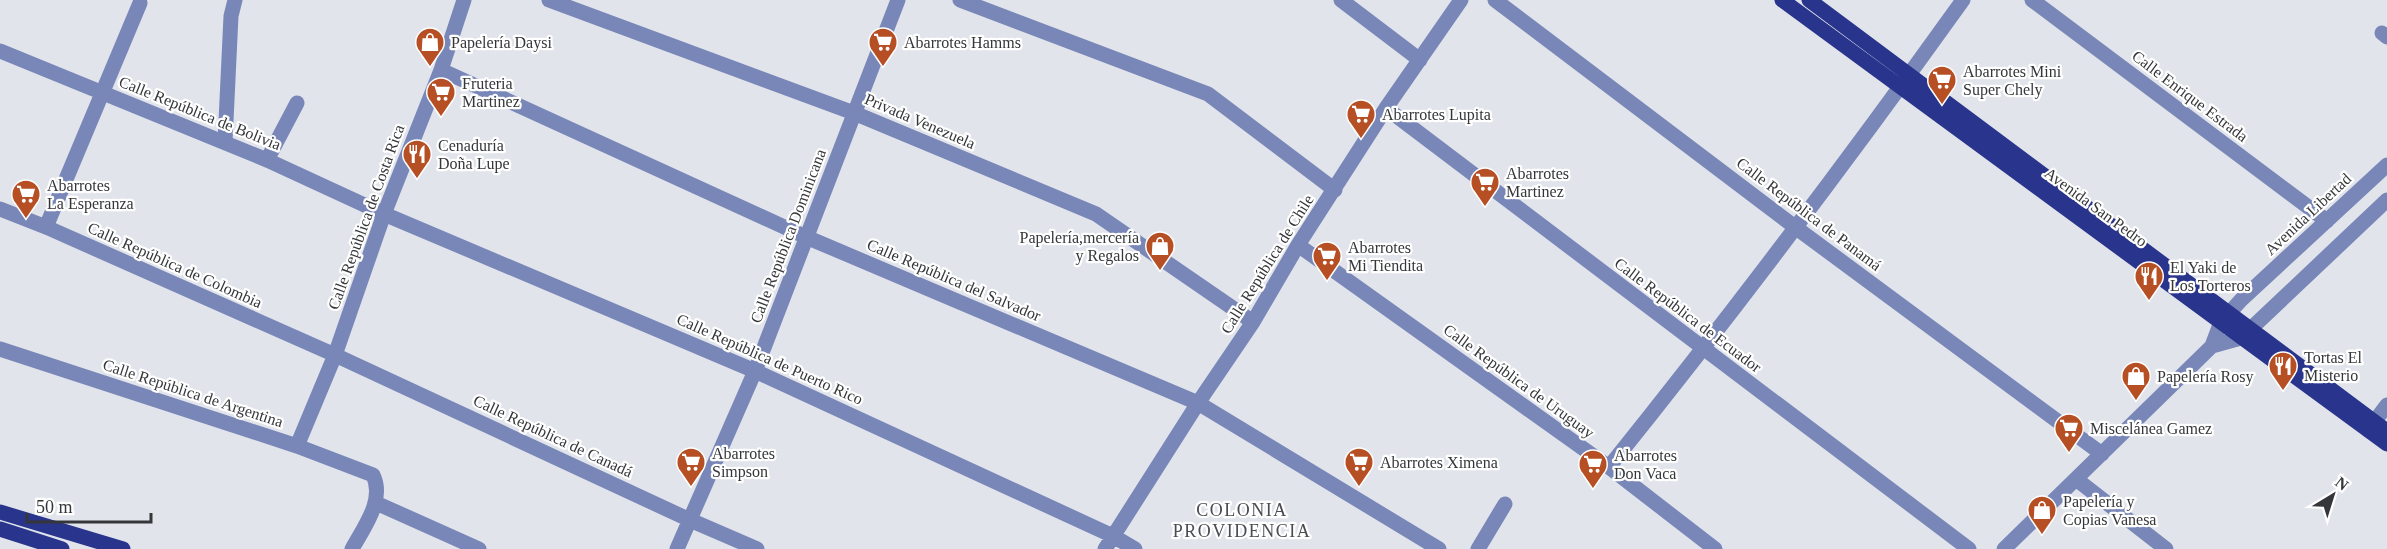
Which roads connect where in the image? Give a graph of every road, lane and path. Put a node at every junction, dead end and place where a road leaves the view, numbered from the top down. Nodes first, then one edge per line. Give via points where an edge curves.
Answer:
1 (235, 0) edge
2 (465, 0) edge
3 (549, 0) edge
4 (898, 0) edge
5 (960, 0) edge
6 (1341, 0) edge
7 (1461, 0) edge
8 (1496, 0) edge
9 (1782, 0) edge
10 (1809, 0) edge
11 (1963, 0) edge
12 (2032, 0) edge
13 (140, 3) dead end
14 (0, 51) edge
15 (1420, 60) junction
16 (441, 70) junction
17 (1905, 80) junction
18 (101, 92) junction
19 (297, 102) dead end
20 (1386, 108) junction
21 (854, 113) junction
22 (225, 142) junction
23 (267, 160) junction
24 (2387, 165) edge
25 (1335, 190) junction
26 (2387, 200) edge
27 (0, 209) edge
28 (384, 214) junction
29 (2327, 221) junction
30 (45, 227) junction
31 (1795, 227) junction
32 (806, 237) junction
33 (1298, 245) junction
34 (2225, 318) junction
35 (1253, 322) junction
36 (2246, 334) junction
37 (2212, 346) junction
38 (0, 349) edge
39 (1703, 350) junction
40 (335, 354) junction
41 (755, 371) junction
42 (1198, 403) junction
43 (2387, 405) edge
44 (2377, 428) edge
45 (2387, 444) edge
46 (297, 446) junction
47 (2102, 454) junction
48 (1609, 467) junction
49 (2076, 479) junction
50 (376, 503) junction
51 (1505, 504) dead end
52 (0, 512) edge
53 (690, 520) junction
54 (0, 529) edge
55 (1109, 542) edge
56 (82, 544) edge
57 (62, 549) edge
58 (123, 549) edge
59 (352, 549) edge
60 (479, 549) edge
61 (677, 549) edge
62 (757, 549) edge
63 (1135, 549) edge
64 (1439, 549) edge
65 (1478, 549) edge
66 (1715, 549) edge
67 (1969, 549) edge
68 (2004, 549) edge
69 (2166, 549) edge

1 - 22 street
2 - 16 street, Calle República de Costa Rica
3 - 21 street, Privada Venezuela
4 - 21 street, Calle República Dominicana
5 - 25 street via 1208,94
6 - 15 street
7 - 15 street, Calle República de Chile
8 - 31 street, Calle República de Panamá
9 - 17 main road, Avenida San Pedro
10 - 17 main road, Avenida San Pedro
11 - 17 street
12 - 29 street, Calle Enrique Estrada
13 - 18 street
14 - 18 street, Calle República de Bolivia
15 - 20 street, Calle República de Chile
16 - 28 street, Calle República de Costa Rica
16 - 32 street, Calle República del Salvador
17 - 31 street
17 - 34 main road, Avenida San Pedro
18 - 22 street, Calle República de Bolivia
18 - 30 street
19 - 23 street
20 - 25 street, Calle República de Chile
20 - 39 street, Calle República de Ecuador
21 - 32 street, Calle República Dominicana
21 - 35 street, Privada Venezuela via 1096,214
22 - 23 street, Calle República de Bolivia
23 - 28 street, Calle República de Bolivia
24 - 29 street, Avenida Libertad
25 - 33 street, Calle República de Chile
26 - 36 street, Avenida Libertad
27 - 30 street, Calle República de Colombia
28 - 40 street, Calle República de Costa Rica
28 - 41 street, Calle República de Puerto Rico
29 - 34 street, Avenida Libertad
30 - 40 street, Calle República de Colombia
31 - 39 street
31 - 47 street, Calle República de Panamá
32 - 41 street, Calle República Dominicana
32 - 42 street, Calle República del Salvador
33 - 35 street, Calle República de Chile
33 - 48 street, Calle República de Uruguay
34 - 36 main road, Avenida San Pedro
34 - 37 street, Avenida Libertad
35 - 42 street, Calle República de Chile
36 - 37 street, Avenida Libertad
36 - 44 main road, Avenida San Pedro
37 - 47 street, Avenida Libertad
38 - 46 street, Calle República de Argentina
39 - 48 street
39 - 67 street, Calle República de Ecuador
40 - 46 street, Calle República de Costa Rica
40 - 53 street, Calle República de Canadá
41 - 53 street, Calle República Dominicana
41 - 55 street, Calle República de Puerto Rico
42 - 55 street, Calle República de Chile
42 - 64 street, Calle República del Salvador
43 - 44 street
44 - 45 main road, Avenida San Pedro
46 - 50 street, Calle República de Argentina via 373,475 378,486
47 - 49 street, Avenida Libertad
48 - 66 street, Calle República de Uruguay
49 - 68 street, Avenida Libertad
49 - 69 street
50 - 59 street
50 - 60 street
51 - 65 street
52 - 56 main road
53 - 61 street, Calle República Dominicana
53 - 62 street, Calle República de Canadá
54 - 57 main road
55 - 63 street, Calle República de Puerto Rico
56 - 58 main road

